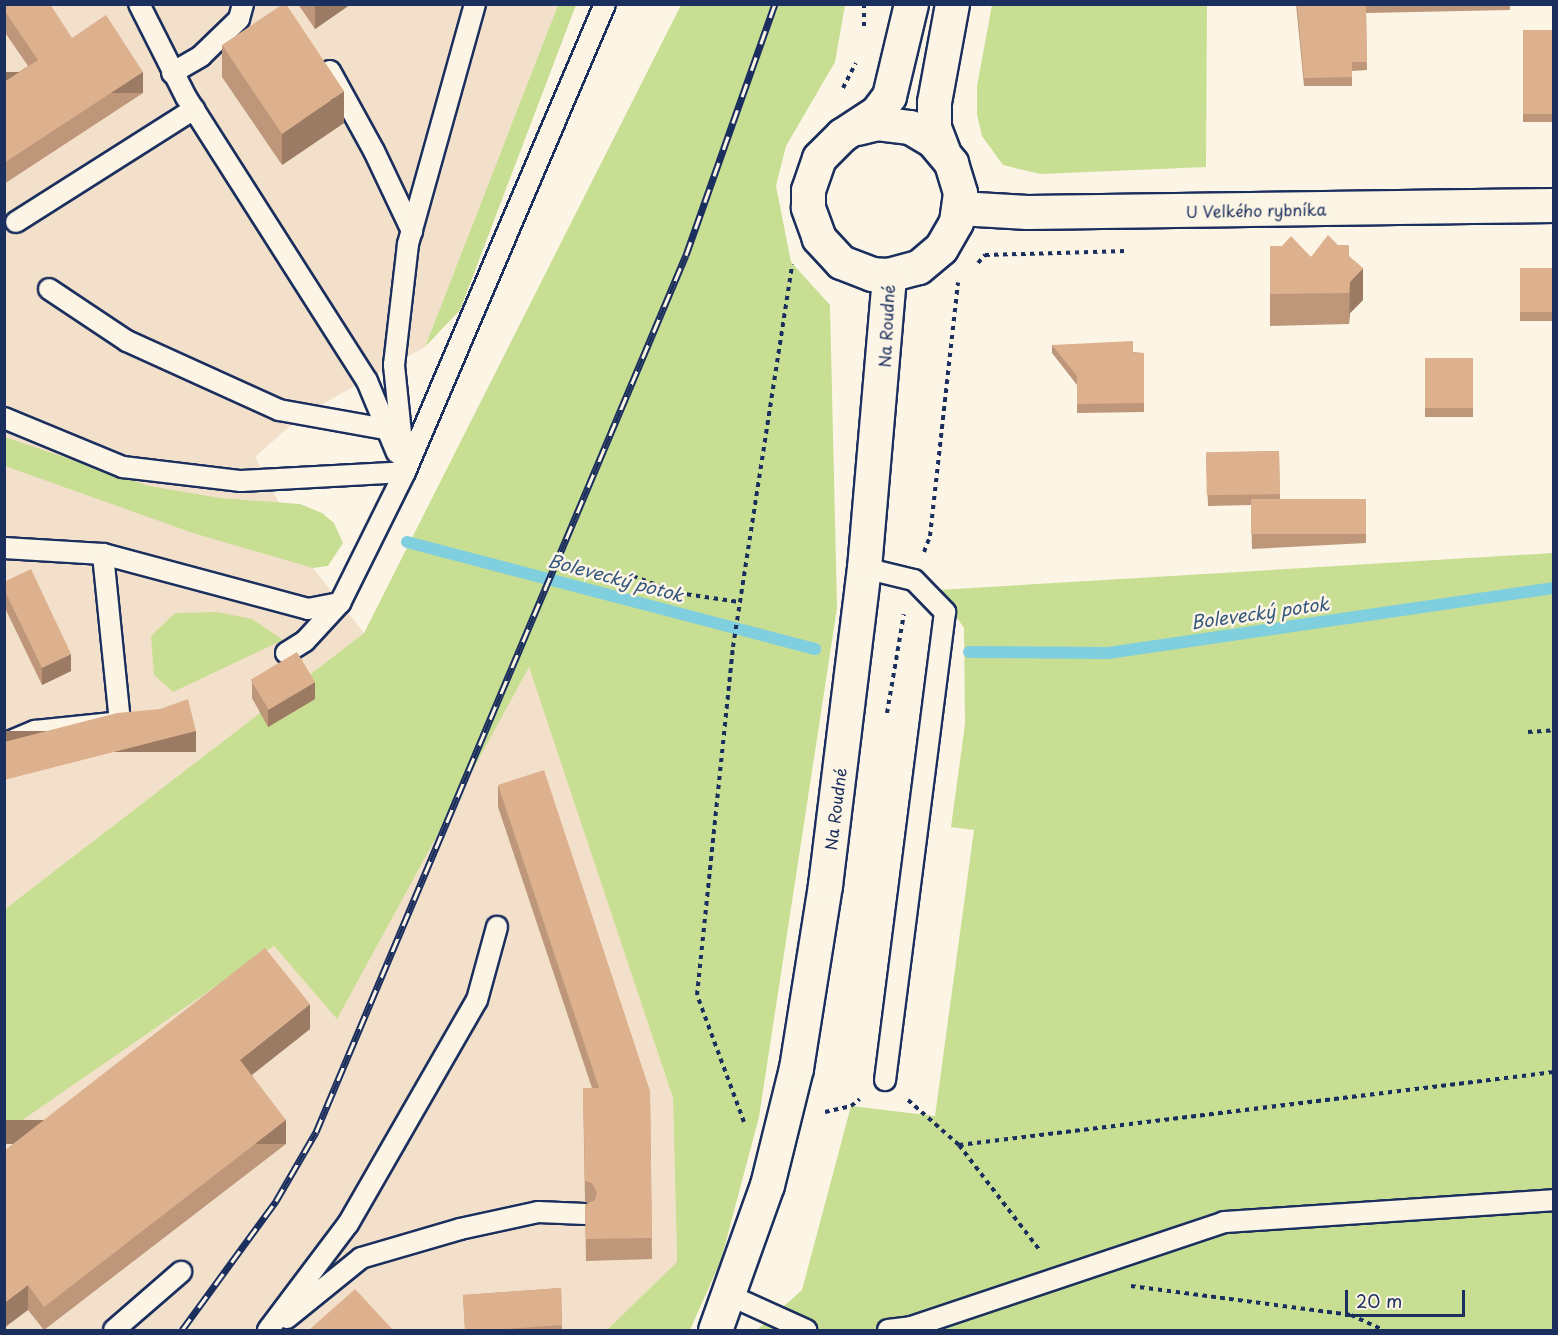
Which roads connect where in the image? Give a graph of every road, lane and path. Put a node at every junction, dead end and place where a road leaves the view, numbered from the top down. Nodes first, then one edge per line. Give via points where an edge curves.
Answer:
1 (139, 4) edge
2 (243, 4) edge
3 (475, 4) edge
4 (605, 4) edge
5 (864, 4) edge
6 (911, 4) edge
7 (952, 4) edge
8 (865, 36) dead end
9 (860, 56) dead end
10 (322, 58) edge
11 (172, 74) junction
12 (840, 93) dead end
13 (194, 109) junction
14 (857, 128) junction
15 (943, 151) junction
16 (1554, 205) edge
17 (959, 208) junction
18 (16, 222) dead end
19 (412, 231) junction
20 (793, 260) dead end
21 (889, 274) junction
22 (958, 283) dead end
23 (48, 289) dead end
24 (4, 418) edge
25 (394, 430) junction
26 (405, 472) junction
27 (4, 548) edge
28 (103, 554) junction
29 (864, 568) junction
30 (633, 576) dead end
31 (914, 580) junction
32 (739, 602) junction
33 (340, 603) junction
34 (286, 653) dead end
35 (886, 716) dead end
36 (1554, 730) edge
37 (1528, 732) dead end
38 (4, 744) edge
39 (497, 927) dead end
40 (1554, 1072) edge
41 (885, 1080) junction
42 (827, 1100) dead end
43 (825, 1112) junction
44 (823, 1122) dead end
45 (747, 1129) dead end
46 (959, 1145) junction
47 (1554, 1200) edge
48 (585, 1214) edge
49 (181, 1272) dead end
50 (1060, 1277) junction
51 (1118, 1285) dead end
52 (729, 1295) junction
53 (114, 1330) edge
54 (270, 1330) edge
55 (715, 1330) edge
56 (806, 1330) edge
57 (888, 1330) edge
58 (1383, 1330) edge

1 - 11 lane
2 - 11 lane via 239,19 201,56
3 - 19 lane
4 - 26 lane
5 - 8 path
6 - 14 main road, Na Roudné via 889,96
7 - 15 main road, Na Roudné via 934,102 934,127
9 - 12 path
10 - 19 lane via 375,151
11 - 13 lane
13 - 18 lane
13 - 25 lane
14 - 15 main road, Na Roudné via 877,123 910,127
14 - 21 main road, Na Roudné via 843,135 819,158 808,190 812,223 829,251 842,262 872,274
15 - 17 main road, Na Roudné via 957,177
16 - 17 main road, U Velkého rybníka via 1027,212
17 - 21 main road, Na Roudné via 950,236 936,254 918,267
19 - 25 lane via 394,365
20 - 32 path
21 - 29 main road, Na Roudné
22 - 31 path via 930,536
23 - 25 lane via 127,341 279,410
24 - 26 lane via 123,467 241,481
25 - 26 lane
26 - 33 lane
27 - 28 lane
28 - 33 lane via 308,609
28 - 38 lane via 129,721 35,731
29 - 31 lane
29 - 52 main road, Na Roudné via 825,885 796,1068 767,1185
30 - 32 path via 678,594
31 - 35 path via 901,622
31 - 41 lane via 945,612
32 - 45 path via 697,995
33 - 34 lane via 305,641
36 - 37 path
39 - 54 lane via 477,1000 348,1224
40 - 46 path
41 - 43 path via 851,1106
41 - 46 path
42 - 43 path
43 - 44 path
46 - 50 path
47 - 50 lane via 1224,1222
48 - 54 lane via 538,1212 460,1229 362,1258
49 - 53 lane
50 - 57 lane via 911,1327
51 - 58 path via 1350,1315
52 - 55 main road, Na Roudné
52 - 56 lane

